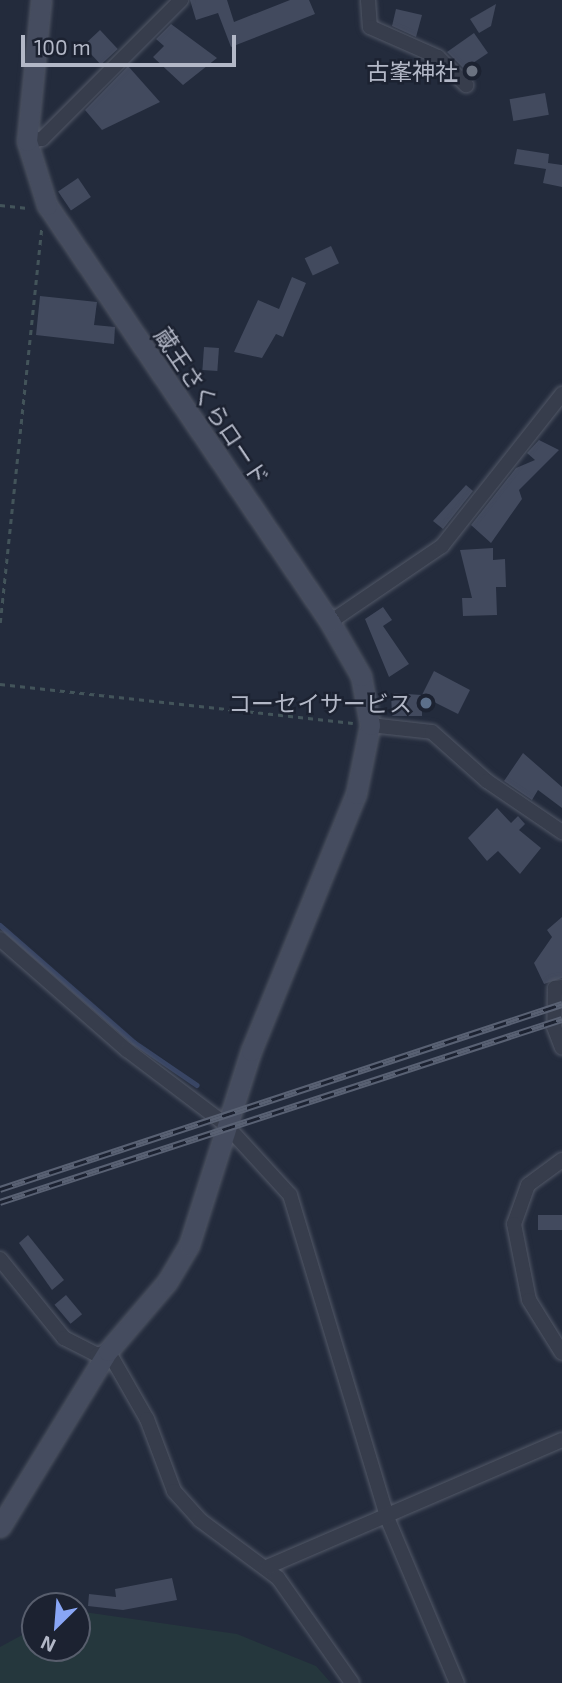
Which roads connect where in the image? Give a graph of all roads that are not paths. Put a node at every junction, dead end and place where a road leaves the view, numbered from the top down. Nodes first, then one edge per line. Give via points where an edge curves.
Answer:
1 (41, 0) edge
2 (181, 0) edge
3 (368, 0) edge
4 (466, 85) dead end
5 (27, 141) junction
6 (562, 394) edge
7 (330, 622) junction
8 (370, 725) junction
9 (562, 832) edge
10 (0, 939) edge
11 (562, 986) edge
12 (562, 1048) edge
13 (225, 1124) junction
14 (562, 1160) edge
15 (0, 1259) edge
16 (108, 1351) junction
17 (562, 1353) edge
18 (562, 1440) edge
19 (388, 1520) junction
20 (0, 1527) edge
21 (267, 1567) junction
22 (352, 1683) edge
23 (457, 1683) edge

1 - 5 street
2 - 5 street via 42,139
3 - 4 street via 370,27 438,57
5 - 7 street, 蔵王さくらロード via 50,211
6 - 7 street via 442,546
7 - 8 street, 蔵王さくらロード via 361,676
8 - 9 street via 432,732 487,781
8 - 13 street via 356,794
10 - 13 street via 127,1050
11 - 12 street via 555,988 554,1027
13 - 16 street via 189,1245 167,1282
13 - 19 street via 273,1171 302,1223 323,1317
14 - 17 street via 528,1185 514,1224 529,1300
15 - 16 street via 64,1338 97,1355
16 - 20 street
16 - 21 street via 147,1419 174,1491 200,1520
18 - 19 street
19 - 21 street
19 - 23 street
21 - 22 street

